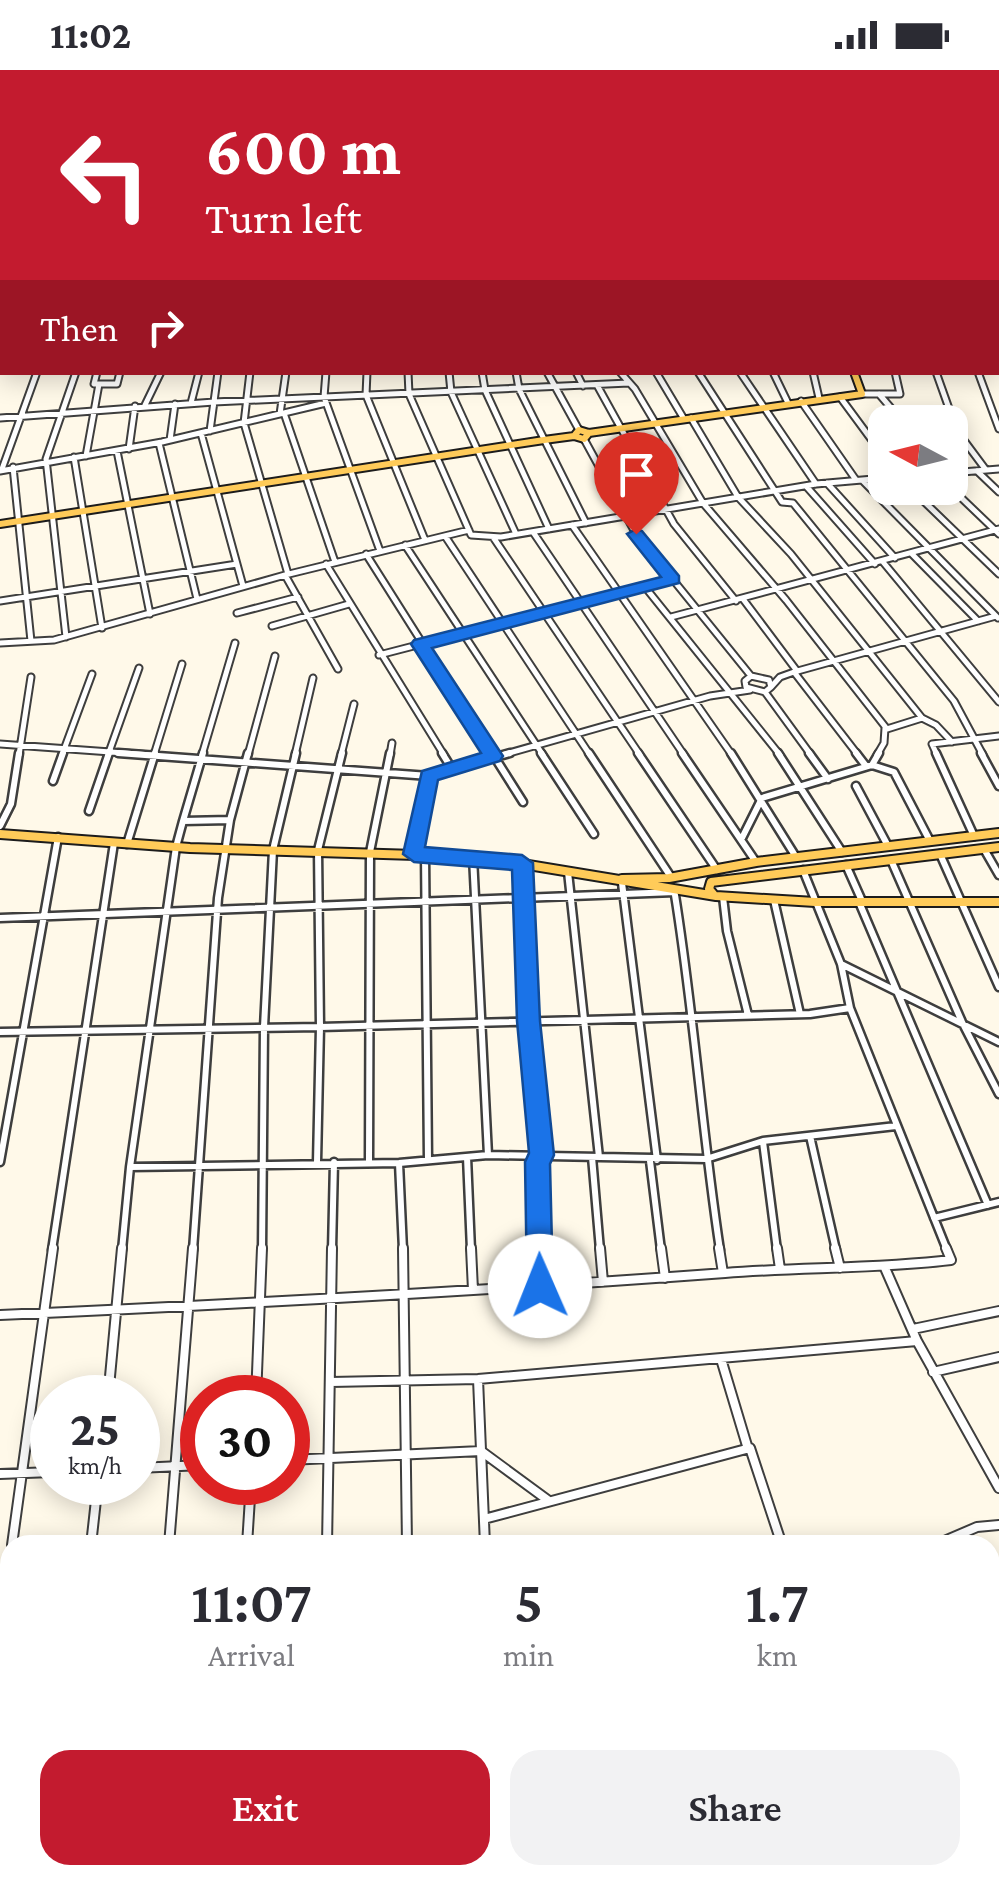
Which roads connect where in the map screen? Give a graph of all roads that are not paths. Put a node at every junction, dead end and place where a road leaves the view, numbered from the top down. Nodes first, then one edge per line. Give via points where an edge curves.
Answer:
1 (36, 375) edge
2 (75, 375) edge
3 (96, 375) edge
4 (119, 375) edge
5 (160, 375) edge
6 (198, 375) edge
7 (218, 375) edge
8 (250, 375) edge
9 (286, 375) edge
10 (326, 375) edge
11 (367, 375) edge
12 (408, 375) edge
13 (449, 375) edge
14 (482, 375) edge
15 (517, 375) edge
16 (549, 375) edge
17 (578, 375) edge
18 (622, 375) edge
19 (658, 375) edge
20 (700, 375) edge
21 (742, 375) edge
22 (774, 375) edge
23 (814, 375) edge
24 (855, 375) edge
25 (896, 375) edge
26 (937, 375) edge
27 (979, 375) edge
28 (99, 384) junction
29 (629, 384) junction
30 (597, 385) junction
31 (583, 386) junction
32 (556, 387) junction
33 (519, 389) junction
34 (485, 390) junction
35 (450, 392) junction
36 (408, 394) junction
37 (862, 394) junction
38 (879, 394) junction
39 (366, 395) junction
40 (840, 397) junction
41 (820, 398) junction
42 (282, 399) junction
43 (247, 400) junction
44 (325, 400) junction
45 (214, 402) junction
46 (788, 402) junction
47 (801, 402) junction
48 (191, 403) junction
49 (176, 404) junction
50 (888, 405) edge
51 (135, 406) junction
52 (144, 406) junction
53 (761, 407) junction
54 (94, 409) junction
55 (62, 412) junction
56 (282, 413) junction
57 (723, 413) junction
58 (23, 415) junction
59 (0, 418) edge
60 (687, 418) junction
61 (244, 423) junction
62 (656, 423) junction
63 (620, 428) junction
64 (999, 429) edge
65 (210, 431) junction
66 (201, 433) junction
67 (577, 433) junction
68 (868, 435) edge
69 (586, 436) junction
70 (170, 440) junction
71 (544, 440) junction
72 (158, 443) junction
73 (508, 446) junction
74 (129, 449) junction
75 (477, 451) junction
76 (117, 452) junction
77 (86, 456) junction
78 (74, 457) junction
79 (436, 458) junction
80 (46, 460) junction
81 (394, 463) junction
82 (13, 467) junction
83 (999, 469) edge
84 (1, 470) edge
85 (350, 470) junction
86 (986, 470) junction
87 (977, 471) junction
88 (968, 472) edge
89 (305, 477) junction
90 (868, 479) edge
91 (859, 480) junction
92 (827, 482) junction
93 (262, 484) junction
94 (816, 484) junction
95 (805, 485) junction
96 (775, 490) junction
97 (216, 491) junction
98 (999, 492) edge
99 (738, 496) junction
100 (171, 498) junction
101 (703, 502) junction
102 (968, 504) edge
103 (927, 505) edge
104 (129, 506) junction
105 (666, 509) junction
106 (83, 512) junction
107 (626, 516) junction
108 (51, 517) junction
109 (18, 522) junction
110 (586, 523) junction
111 (0, 524) edge
112 (572, 525) junction
113 (549, 529) junction
114 (469, 530) junction
115 (998, 531) edge
116 (533, 532) junction
117 (516, 534) junction
118 (445, 536) junction
119 (492, 536) junction
120 (425, 540) junction
121 (963, 540) junction
122 (406, 544) junction
123 (929, 549) junction
124 (380, 550) junction
125 (366, 554) junction
126 (912, 554) junction
127 (895, 558) junction
128 (335, 562) junction
129 (883, 562) junction
130 (237, 564) junction
131 (326, 564) junction
132 (875, 564) junction
133 (850, 570) junction
134 (190, 572) junction
135 (287, 574) junction
136 (999, 574) edge
137 (143, 579) junction
138 (673, 580) junction
139 (813, 580) junction
140 (243, 586) junction
141 (95, 587) junction
142 (645, 587) junction
143 (776, 590) junction
144 (61, 592) junction
145 (620, 593) junction
146 (27, 597) junction
147 (298, 597) junction
148 (197, 599) junction
149 (739, 600) junction
150 (0, 601) edge
151 (582, 603) junction
152 (349, 604) junction
153 (698, 610) junction
154 (237, 612) dead end
155 (542, 613) junction
156 (150, 614) junction
157 (308, 616) junction
158 (671, 617) junction
159 (998, 617) edge
160 (978, 622) junction
161 (502, 624) junction
162 (272, 626) dead end
163 (102, 628) junction
164 (942, 632) junction
165 (461, 634) junction
166 (66, 637) junction
167 (32, 641) junction
168 (907, 642) junction
169 (0, 643) edge
170 (235, 643) dead end
171 (421, 644) junction
172 (870, 653) junction
173 (378, 655) junction
174 (275, 656) dead end
175 (833, 662) junction
176 (182, 664) dead end
177 (140, 668) dead end
178 (338, 668) dead end
179 (796, 672) junction
180 (92, 674) dead end
181 (761, 675) junction
182 (31, 677) dead end
183 (313, 678) dead end
184 (748, 678) junction
185 (731, 689) junction
186 (768, 689) junction
187 (750, 690) junction
188 (694, 700) junction
189 (999, 702) edge
190 (354, 704) dead end
191 (656, 711) junction
192 (922, 718) junction
193 (616, 722) junction
194 (886, 728) junction
195 (576, 734) junction
196 (999, 736) edge
197 (974, 740) junction
198 (952, 742) junction
199 (21, 743) junction
200 (392, 743) dead end
201 (0, 744) edge
202 (535, 745) junction
203 (66, 746) junction
204 (111, 750) junction
205 (155, 754) junction
206 (493, 756) junction
207 (202, 757) junction
208 (247, 760) junction
209 (294, 763) junction
210 (869, 766) junction
211 (339, 767) junction
212 (452, 769) junction
213 (386, 772) junction
214 (429, 776) junction
215 (828, 779) junction
216 (53, 781) dead end
217 (856, 786) dead end
218 (999, 786) edge
219 (803, 787) junction
220 (762, 798) junction
221 (523, 802) dead end
222 (90, 811) dead end
223 (230, 820) junction
224 (182, 821) junction
225 (0, 826) edge
226 (999, 833) edge
227 (0, 834) edge
228 (594, 834) dead end
229 (974, 836) junction
230 (58, 837) junction
231 (741, 840) junction
232 (930, 842) junction
233 (114, 843) junction
234 (127, 844) junction
235 (888, 846) junction
236 (176, 847) junction
237 (999, 847) edge
238 (984, 849) junction
239 (222, 850) junction
240 (272, 850) junction
241 (318, 850) junction
242 (370, 852) junction
243 (842, 852) junction
244 (414, 854) junction
245 (425, 854) junction
246 (940, 854) junction
247 (473, 857) junction
248 (796, 858) junction
249 (892, 860) junction
250 (756, 862) junction
251 (522, 863) junction
252 (846, 865) junction
253 (717, 870) junction
254 (803, 870) junction
255 (568, 872) junction
256 (999, 875) edge
257 (671, 878) junction
258 (604, 879) junction
259 (622, 883) junction
260 (675, 894) junction
261 (623, 895) junction
262 (719, 897) junction
263 (522, 898) junction
264 (570, 899) junction
265 (774, 900) junction
266 (861, 901) junction
267 (910, 901) junction
268 (963, 901) junction
269 (815, 902) junction
270 (999, 902) edge
271 (475, 903) junction
272 (423, 905) junction
273 (370, 907) junction
274 (319, 909) junction
275 (272, 911) junction
276 (219, 913) junction
277 (166, 914) junction
278 (103, 916) junction
279 (44, 917) junction
280 (0, 918) edge
281 (840, 964) junction
282 (999, 987) edge
283 (898, 994) junction
284 (850, 1008) junction
285 (800, 1014) junction
286 (748, 1015) junction
287 (694, 1016) junction
288 (638, 1017) junction
289 (584, 1020) junction
290 (529, 1021) junction
291 (962, 1022) junction
292 (481, 1023) junction
293 (370, 1024) junction
294 (425, 1024) junction
295 (264, 1027) junction
296 (320, 1027) junction
297 (212, 1028) junction
298 (150, 1029) junction
299 (86, 1030) junction
300 (0, 1032) edge
301 (23, 1032) junction
302 (999, 1042) edge
303 (999, 1094) edge
304 (896, 1126) junction
305 (810, 1136) junction
306 (763, 1141) junction
307 (488, 1155) junction
308 (542, 1155) junction
309 (467, 1157) junction
310 (596, 1157) junction
311 (706, 1159) junction
312 (428, 1160) junction
313 (654, 1160) junction
314 (0, 1162) edge
315 (317, 1162) junction
316 (334, 1162) junction
317 (369, 1163) junction
318 (260, 1164) junction
319 (398, 1164) junction
320 (198, 1165) junction
321 (130, 1167) junction
322 (999, 1202) edge
323 (988, 1205) junction
324 (934, 1218) junction
325 (840, 1268) junction
326 (885, 1268) junction
327 (780, 1269) junction
328 (724, 1273) junction
329 (665, 1278) junction
330 (603, 1282) junction
331 (540, 1286) junction
332 (474, 1290) junction
333 (405, 1298) junction
334 (333, 1299) junction
335 (262, 1302) junction
336 (191, 1307) junction
337 (118, 1311) junction
338 (999, 1311) edge
339 (42, 1312) junction
340 (0, 1316) edge
341 (913, 1330) junction
342 (917, 1341) junction
343 (999, 1357) edge
344 (721, 1359) junction
345 (934, 1372) junction
346 (111, 1375) edge
347 (257, 1375) edge
348 (478, 1379) junction
349 (406, 1380) junction
350 (330, 1382) junction
351 (748, 1448) junction
352 (481, 1451) junction
353 (406, 1455) junction
354 (328, 1458) junction
355 (310, 1459) edge
356 (176, 1466) junction
357 (180, 1466) edge
358 (160, 1467) edge
359 (24, 1473) junction
360 (30, 1473) edge
361 (0, 1474) edge
362 (999, 1488) edge
363 (549, 1502) junction
364 (95, 1505) edge
365 (250, 1505) edge
366 (484, 1519) junction
367 (999, 1525) edge
368 (14, 1535) edge
369 (92, 1535) edge
370 (170, 1535) edge
371 (248, 1535) edge
372 (328, 1535) edge
373 (408, 1535) edge
374 (485, 1535) edge
375 (778, 1535) edge
376 (958, 1535) edge

1 - 58 street
2 - 55 street
3 - 28 street
4 - 28 street via 117,384
5 - 52 street
6 - 48 street
7 - 45 street
8 - 43 street
9 - 42 street
10 - 44 street
11 - 39 street
12 - 36 street
13 - 35 street
14 - 34 street
15 - 33 street
16 - 32 street
17 - 31 street
18 - 29 street
19 - 60 street
20 - 57 street
21 - 53 street
22 - 46 street
23 - 41 street
24 - 37 main road
25 - 38 street via 900,394
26 - 86 street via 957,431
27 - 64 street
28 - 54 street
29 - 30 street
29 - 62 street
30 - 31 street
30 - 63 street
31 - 32 street
32 - 33 street
32 - 67 street
33 - 34 street
33 - 71 street
34 - 35 street
34 - 73 street
35 - 36 street
35 - 75 street
36 - 39 street
36 - 79 street
37 - 38 street
37 - 40 main road
38 - 50 street
39 - 44 street
39 - 81 street
40 - 41 main road
40 - 68 street
41 - 47 main road
42 - 43 street
42 - 44 street
42 - 56 street
43 - 45 street
43 - 61 street
44 - 56 street
44 - 85 street
45 - 48 street
45 - 65 street
46 - 47 main road
46 - 53 main road
47 - 91 street
48 - 49 street
49 - 52 street
49 - 70 street
51 - 52 street
51 - 54 street
51 - 74 street
53 - 57 main road
53 - 94 street
54 - 55 street
54 - 77 street
55 - 58 street
55 - 80 street
56 - 61 street
56 - 89 street
57 - 60 main road
57 - 96 street
58 - 59 street
58 - 84 street
60 - 62 main road
60 - 99 street
61 - 65 street
61 - 93 street
62 - 63 main road
62 - 101 street
63 - 69 main road
63 - 105 street
65 - 66 street
66 - 70 street
66 - 97 street
67 - 69 main road
67 - 71 main road
69 - 107 street
70 - 72 street
71 - 73 main road
71 - 110 street
72 - 74 street
72 - 100 street
73 - 75 main road
73 - 113 street
74 - 76 street
75 - 79 main road
75 - 117 street
76 - 77 street
76 - 104 street
77 - 78 street
78 - 80 street
78 - 106 street
79 - 81 main road
79 - 114 street
80 - 82 street
80 - 108 street
81 - 85 main road
81 - 120 street
82 - 84 street
82 - 109 street
83 - 86 street
85 - 89 main road
85 - 124 street
86 - 87 street
87 - 88 street
87 - 98 street
89 - 93 main road
89 - 128 street
90 - 91 street
91 - 92 street
91 - 123 street
92 - 94 street
92 - 127 street
93 - 97 main road
93 - 135 street
94 - 95 street
95 - 96 street
95 - 132 street
96 - 99 street
96 - 133 street
97 - 100 main road
97 - 130 street
99 - 101 street
99 - 139 street
100 - 104 main road
100 - 134 street
101 - 105 street
101 - 143 street
102 - 115 street
103 - 121 street
104 - 106 main road
104 - 137 street
105 - 107 street
105 - 149 street
106 - 108 main road
106 - 141 street
107 - 110 street
107 - 138 street
108 - 109 main road
108 - 144 street
109 - 111 main road
109 - 146 street
110 - 112 street
112 - 113 street
112 - 145 street
113 - 116 street
114 - 118 street
114 - 119 street
115 - 121 street
116 - 117 street
116 - 151 street
117 - 119 street
118 - 120 street
118 - 161 street
119 - 155 street
120 - 122 street
121 - 123 street
121 - 136 street
122 - 124 street
122 - 165 street
123 - 126 street
123 - 159 street
124 - 125 street
125 - 128 street
125 - 171 street
126 - 127 street
126 - 160 street
127 - 129 street
128 - 131 street
129 - 132 street
129 - 164 street
130 - 134 street
130 - 140 street
131 - 135 street
131 - 152 street
132 - 133 street
133 - 139 street
133 - 168 street
134 - 137 street
134 - 148 street
135 - 140 street
135 - 147 street
137 - 141 street
137 - 156 street
138 - 142 street
138 - 153 street
139 - 143 street
139 - 172 street
140 - 148 street
141 - 144 street
141 - 163 street
142 - 145 street
142 - 158 street
143 - 149 street
143 - 175 street
144 - 146 street
144 - 166 street
145 - 151 street
145 - 188 street
146 - 150 street
146 - 167 street
147 - 154 street
147 - 157 street
148 - 156 street
149 - 153 street
149 - 179 street
151 - 155 street
151 - 191 street
152 - 157 street
152 - 173 street
153 - 158 street
153 - 184 street
155 - 161 street
155 - 193 street
156 - 163 street
157 - 162 street
157 - 178 street
158 - 185 street
159 - 160 street
160 - 164 street
161 - 165 street
161 - 195 street
163 - 166 street
164 - 168 street
164 - 189 street
165 - 171 street
165 - 202 street
166 - 167 street
167 - 169 street
168 - 172 street
168 - 197 street via 954,701
170 - 207 street
171 - 173 street
171 - 206 street
172 - 175 street
172 - 192 street
173 - 212 street
174 - 208 street
175 - 179 street
175 - 194 street
176 - 205 street
177 - 204 street
179 - 181 street
179 - 186 street
179 - 210 street
180 - 203 street
181 - 184 street
181 - 186 street
182 - 199 street
183 - 209 street
184 - 185 street
184 - 187 street
185 - 187 street
185 - 188 street
185 - 219 street
186 - 187 street
186 - 215 street
188 - 191 street
188 - 220 street
190 - 211 street
191 - 193 street
191 - 231 street
192 - 194 street
192 - 198 street
193 - 195 street
193 - 253 street
194 - 210 street
195 - 202 street
195 - 257 street
196 - 197 street
197 - 198 street
197 - 218 street
198 - 229 street via 932,744
199 - 201 street
199 - 203 street
199 - 225 street
200 - 213 street
202 - 206 street
202 - 228 street
203 - 204 street
203 - 216 street
204 - 205 street
204 - 222 street
205 - 207 street
205 - 234 street
206 - 212 street
206 - 221 street
207 - 208 street
207 - 224 street
208 - 209 street
208 - 223 street
209 - 211 street
209 - 240 street
210 - 215 street
210 - 232 street via 894,772
211 - 213 street
211 - 241 street
212 - 214 street
213 - 214 street
213 - 242 street
214 - 244 street
215 - 219 street
217 - 235 street
219 - 220 street
219 - 243 street
220 - 231 street
220 - 248 street
223 - 224 street
223 - 239 street
224 - 236 street
226 - 229 main road
227 - 230 main road
229 - 232 main road
230 - 233 main road
230 - 279 street
231 - 250 street
232 - 235 main road
233 - 234 main road
233 - 278 street
234 - 236 main road
235 - 243 main road
236 - 239 main road
236 - 277 street
237 - 238 main road
238 - 246 main road
238 - 256 street
239 - 240 main road
239 - 276 street
240 - 241 main road
240 - 275 street
241 - 242 main road
241 - 274 street
242 - 244 main road
242 - 273 street
243 - 248 main road
244 - 245 main road
245 - 247 main road
245 - 272 street
246 - 249 main road
246 - 268 street
247 - 251 main road
247 - 271 street
248 - 250 main road
249 - 252 main road
249 - 267 street
250 - 253 main road
251 - 255 main road
251 - 263 street
252 - 254 main road
252 - 266 street
253 - 257 main road
254 - 262 main road via 711,882 709,889
254 - 269 street
255 - 258 main road
255 - 264 street
257 - 258 main road
258 - 259 main road
259 - 260 main road
259 - 261 street
260 - 261 street
260 - 262 main road
260 - 287 street
261 - 264 street
261 - 288 street
262 - 265 main road
262 - 286 street
263 - 264 street
263 - 271 street
263 - 290 street
264 - 289 street
265 - 269 main road
265 - 285 street
266 - 267 main road
266 - 269 main road
266 - 283 street
267 - 268 main road
267 - 291 street
268 - 270 main road
268 - 282 street
269 - 281 street
271 - 272 street
271 - 292 street
272 - 273 street
272 - 294 street
273 - 274 street
273 - 293 street
274 - 275 street
274 - 296 street
275 - 276 street
275 - 295 street
276 - 277 street
276 - 297 street
277 - 278 street
277 - 298 street
278 - 279 street
278 - 299 street
279 - 280 street
279 - 301 street
281 - 283 street
281 - 284 street
283 - 291 street
283 - 323 street
284 - 285 street
284 - 304 street
285 - 286 street
286 - 287 street
287 - 288 street
287 - 311 street
288 - 289 street
288 - 313 street
289 - 290 street
289 - 310 street
290 - 292 street
290 - 308 street
291 - 302 street
291 - 303 street
292 - 294 street
292 - 307 street
293 - 294 street
293 - 296 street
293 - 317 street
294 - 312 street
295 - 296 street
295 - 297 street
295 - 318 street
296 - 315 street
297 - 298 street
297 - 320 street
298 - 299 street
298 - 321 street
299 - 301 street
299 - 339 street
300 - 301 street
301 - 314 street
304 - 305 street
304 - 324 street
305 - 306 street
305 - 325 street
306 - 311 street
306 - 327 street
307 - 308 street
307 - 309 street
308 - 310 street
308 - 331 street
309 - 312 street
309 - 332 street
310 - 313 street
310 - 330 street
311 - 313 street
311 - 328 street
312 - 319 street
313 - 329 street
315 - 316 street
315 - 318 street
316 - 317 street
316 - 334 street
317 - 319 street
318 - 320 street
318 - 335 street
319 - 333 street
320 - 321 street
320 - 336 street
321 - 337 street
322 - 323 street
323 - 324 street
324 - 326 street via 951,1260
325 - 326 street
325 - 327 street
326 - 341 street
327 - 328 street
328 - 329 street
329 - 330 street
330 - 331 street
331 - 332 street
332 - 333 street
333 - 334 street
333 - 349 street
334 - 335 street
334 - 350 street
335 - 336 street
335 - 347 street
336 - 337 street
336 - 356 street
337 - 339 street
337 - 346 street
338 - 341 street
339 - 340 street
339 - 359 street
341 - 342 street
342 - 344 street
342 - 345 street
343 - 345 street
344 - 348 street
344 - 351 street
345 - 362 street
348 - 349 street
348 - 352 street
349 - 350 street
349 - 353 street
350 - 354 street
351 - 363 street
351 - 375 street
352 - 353 street
352 - 363 street
352 - 366 street
353 - 354 street
353 - 373 street
354 - 355 street
354 - 372 street
356 - 357 street
356 - 358 street
356 - 370 street
359 - 360 street
359 - 361 street
359 - 368 street
363 - 366 street
364 - 369 street
365 - 371 street
366 - 374 street
367 - 376 street

